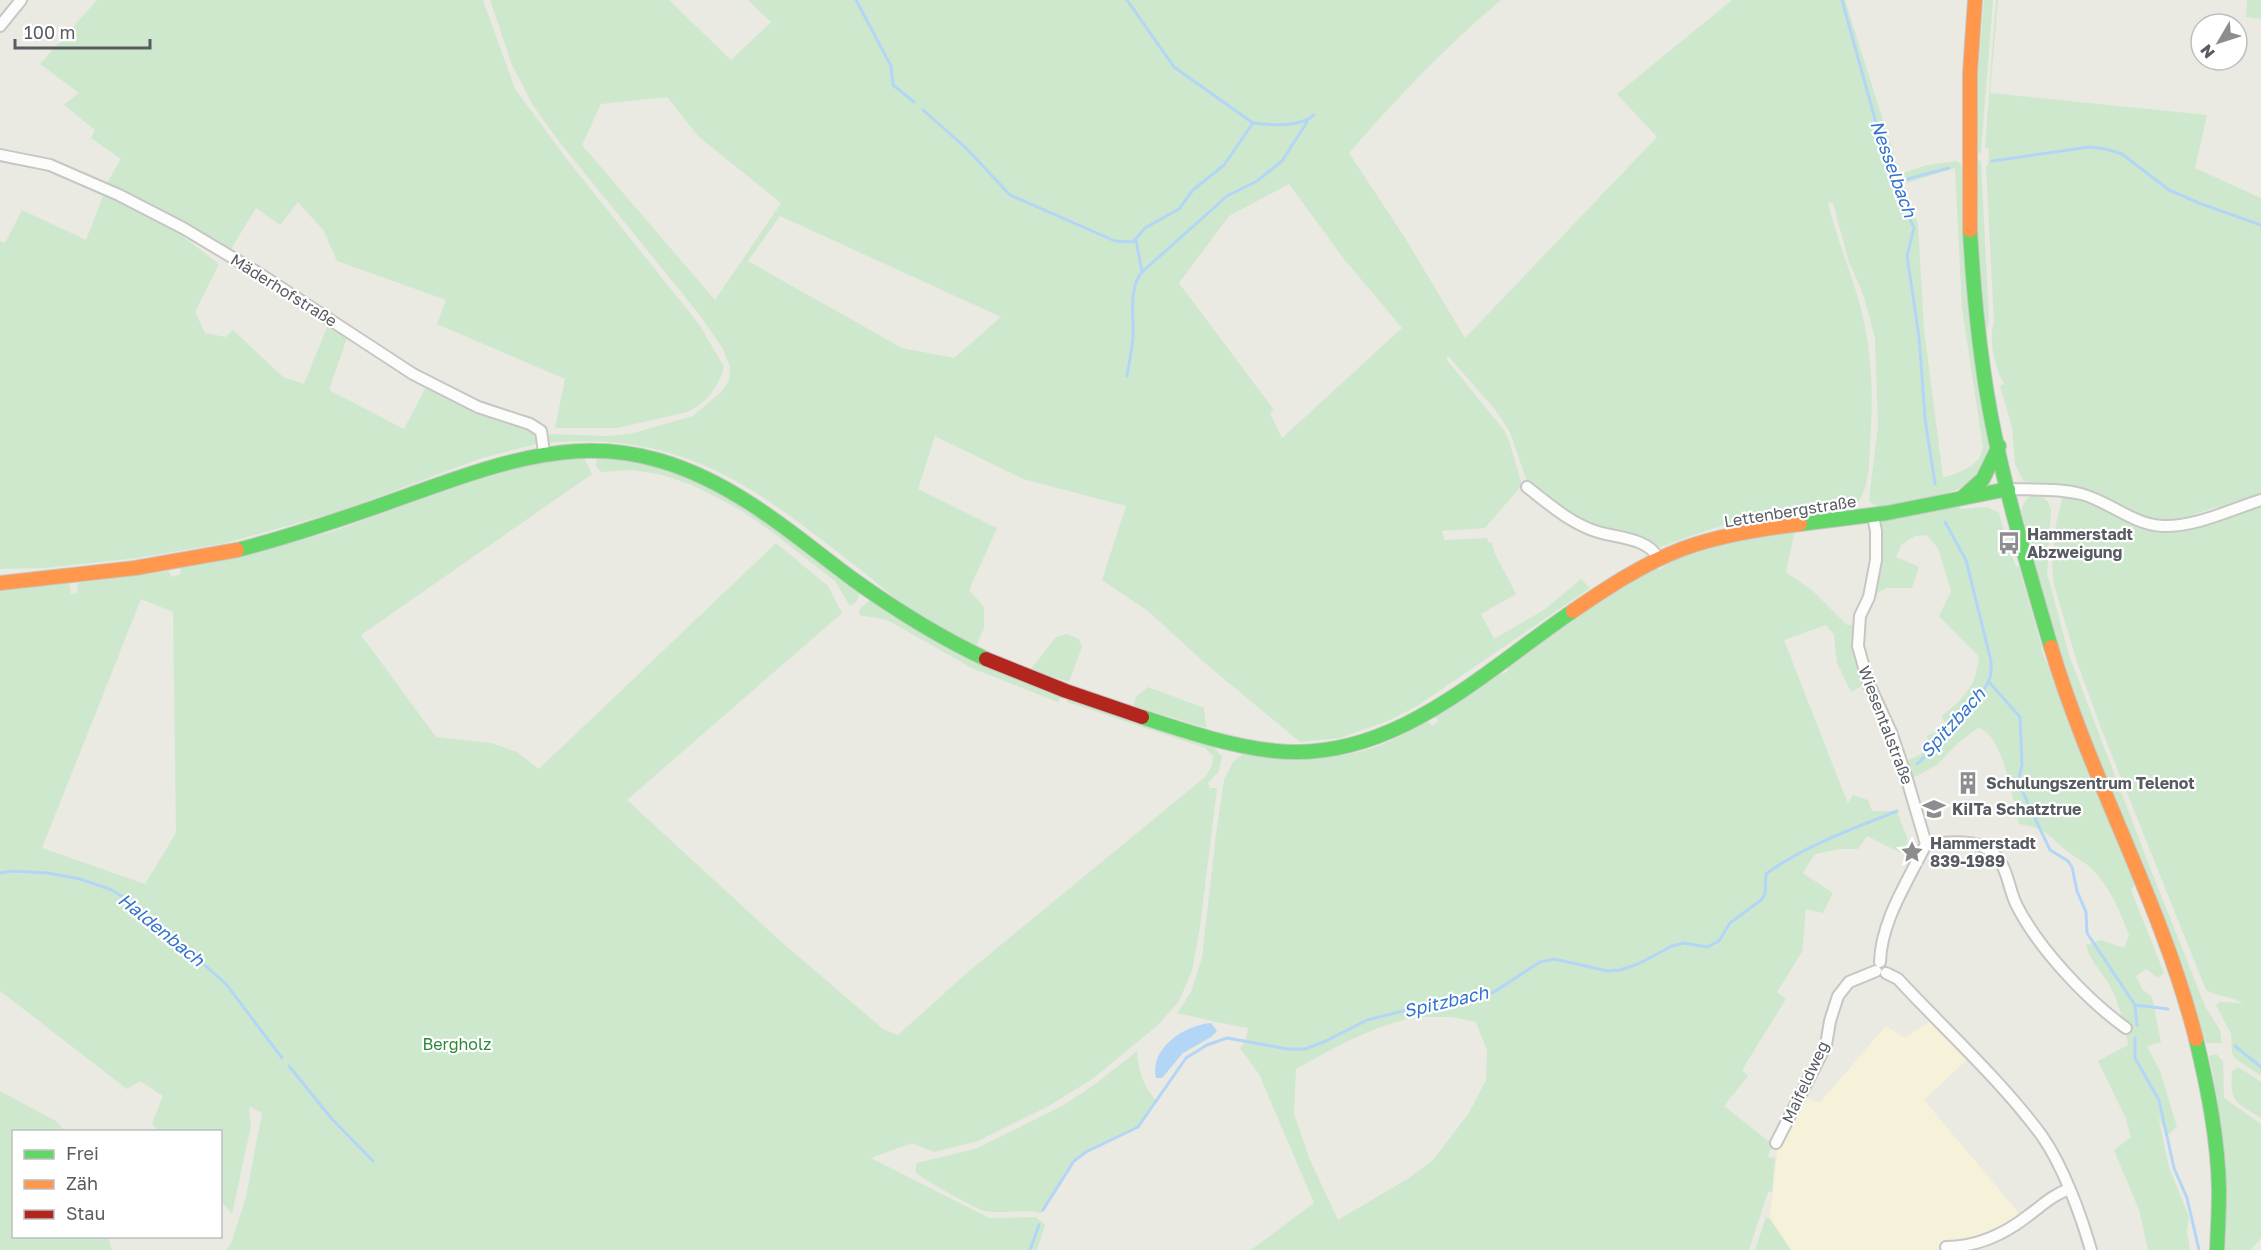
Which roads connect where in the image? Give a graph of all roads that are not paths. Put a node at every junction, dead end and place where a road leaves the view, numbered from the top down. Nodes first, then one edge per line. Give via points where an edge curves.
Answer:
1 (21, 0) edge
2 (1975, 0) edge
3 (0, 26) edge
4 (0, 155) edge
5 (1998, 447) junction
6 (544, 452) junction
7 (1527, 488) dead end
8 (2007, 489) junction
9 (1962, 498) junction
10 (2261, 500) edge
11 (1873, 516) junction
12 (1659, 559) junction
13 (0, 583) edge
14 (1926, 844) junction
15 (1881, 969) junction
16 (2126, 1028) dead end
17 (1776, 1143) dead end
18 (2069, 1189) junction
19 (1946, 1247) dead end
20 (2091, 1250) edge
21 (2217, 1250) edge

1 - 3 street
2 - 5 street via 1968,156 1974,277 1987,393
4 - 6 street, Mäderhofstraße via 50,165 183,228 413,374 478,407 542,431
5 - 8 street
5 - 9 street via 1983,479
6 - 12 street, Lettenbergstraße via 631,453 681,465 750,502 927,629 991,661 1132,714 1261,750 1320,751 1363,743 1400,729 1546,629
6 - 13 street, Lettenbergstraße via 479,469 266,543 147,567
7 - 12 street via 1579,524 1647,544
8 - 9 street, Lettenbergstraße
8 - 10 street via 2082,494 2134,519 2160,526 2196,521
8 - 21 street via 2061,678 2156,917 2201,1051 2216,1136
9 - 11 street, Lettenbergstraße
11 - 12 street, Lettenbergstraße via 1738,533
11 - 14 street, Wiesentalstraße via 1876,560 1869,597 1860,616 1858,646 1868,682 1891,732
14 - 15 street via 1885,931 1880,948
14 - 16 street via 1972,844 1988,849 2000,860 2016,905 2059,965
15 - 17 street, Maifeldweg via 1849,982 1838,996 1826,1045
15 - 18 street via 1898,979 1996,1082 2042,1136
18 - 19 street via 2052,1195 2011,1228 1986,1241
18 - 20 street

